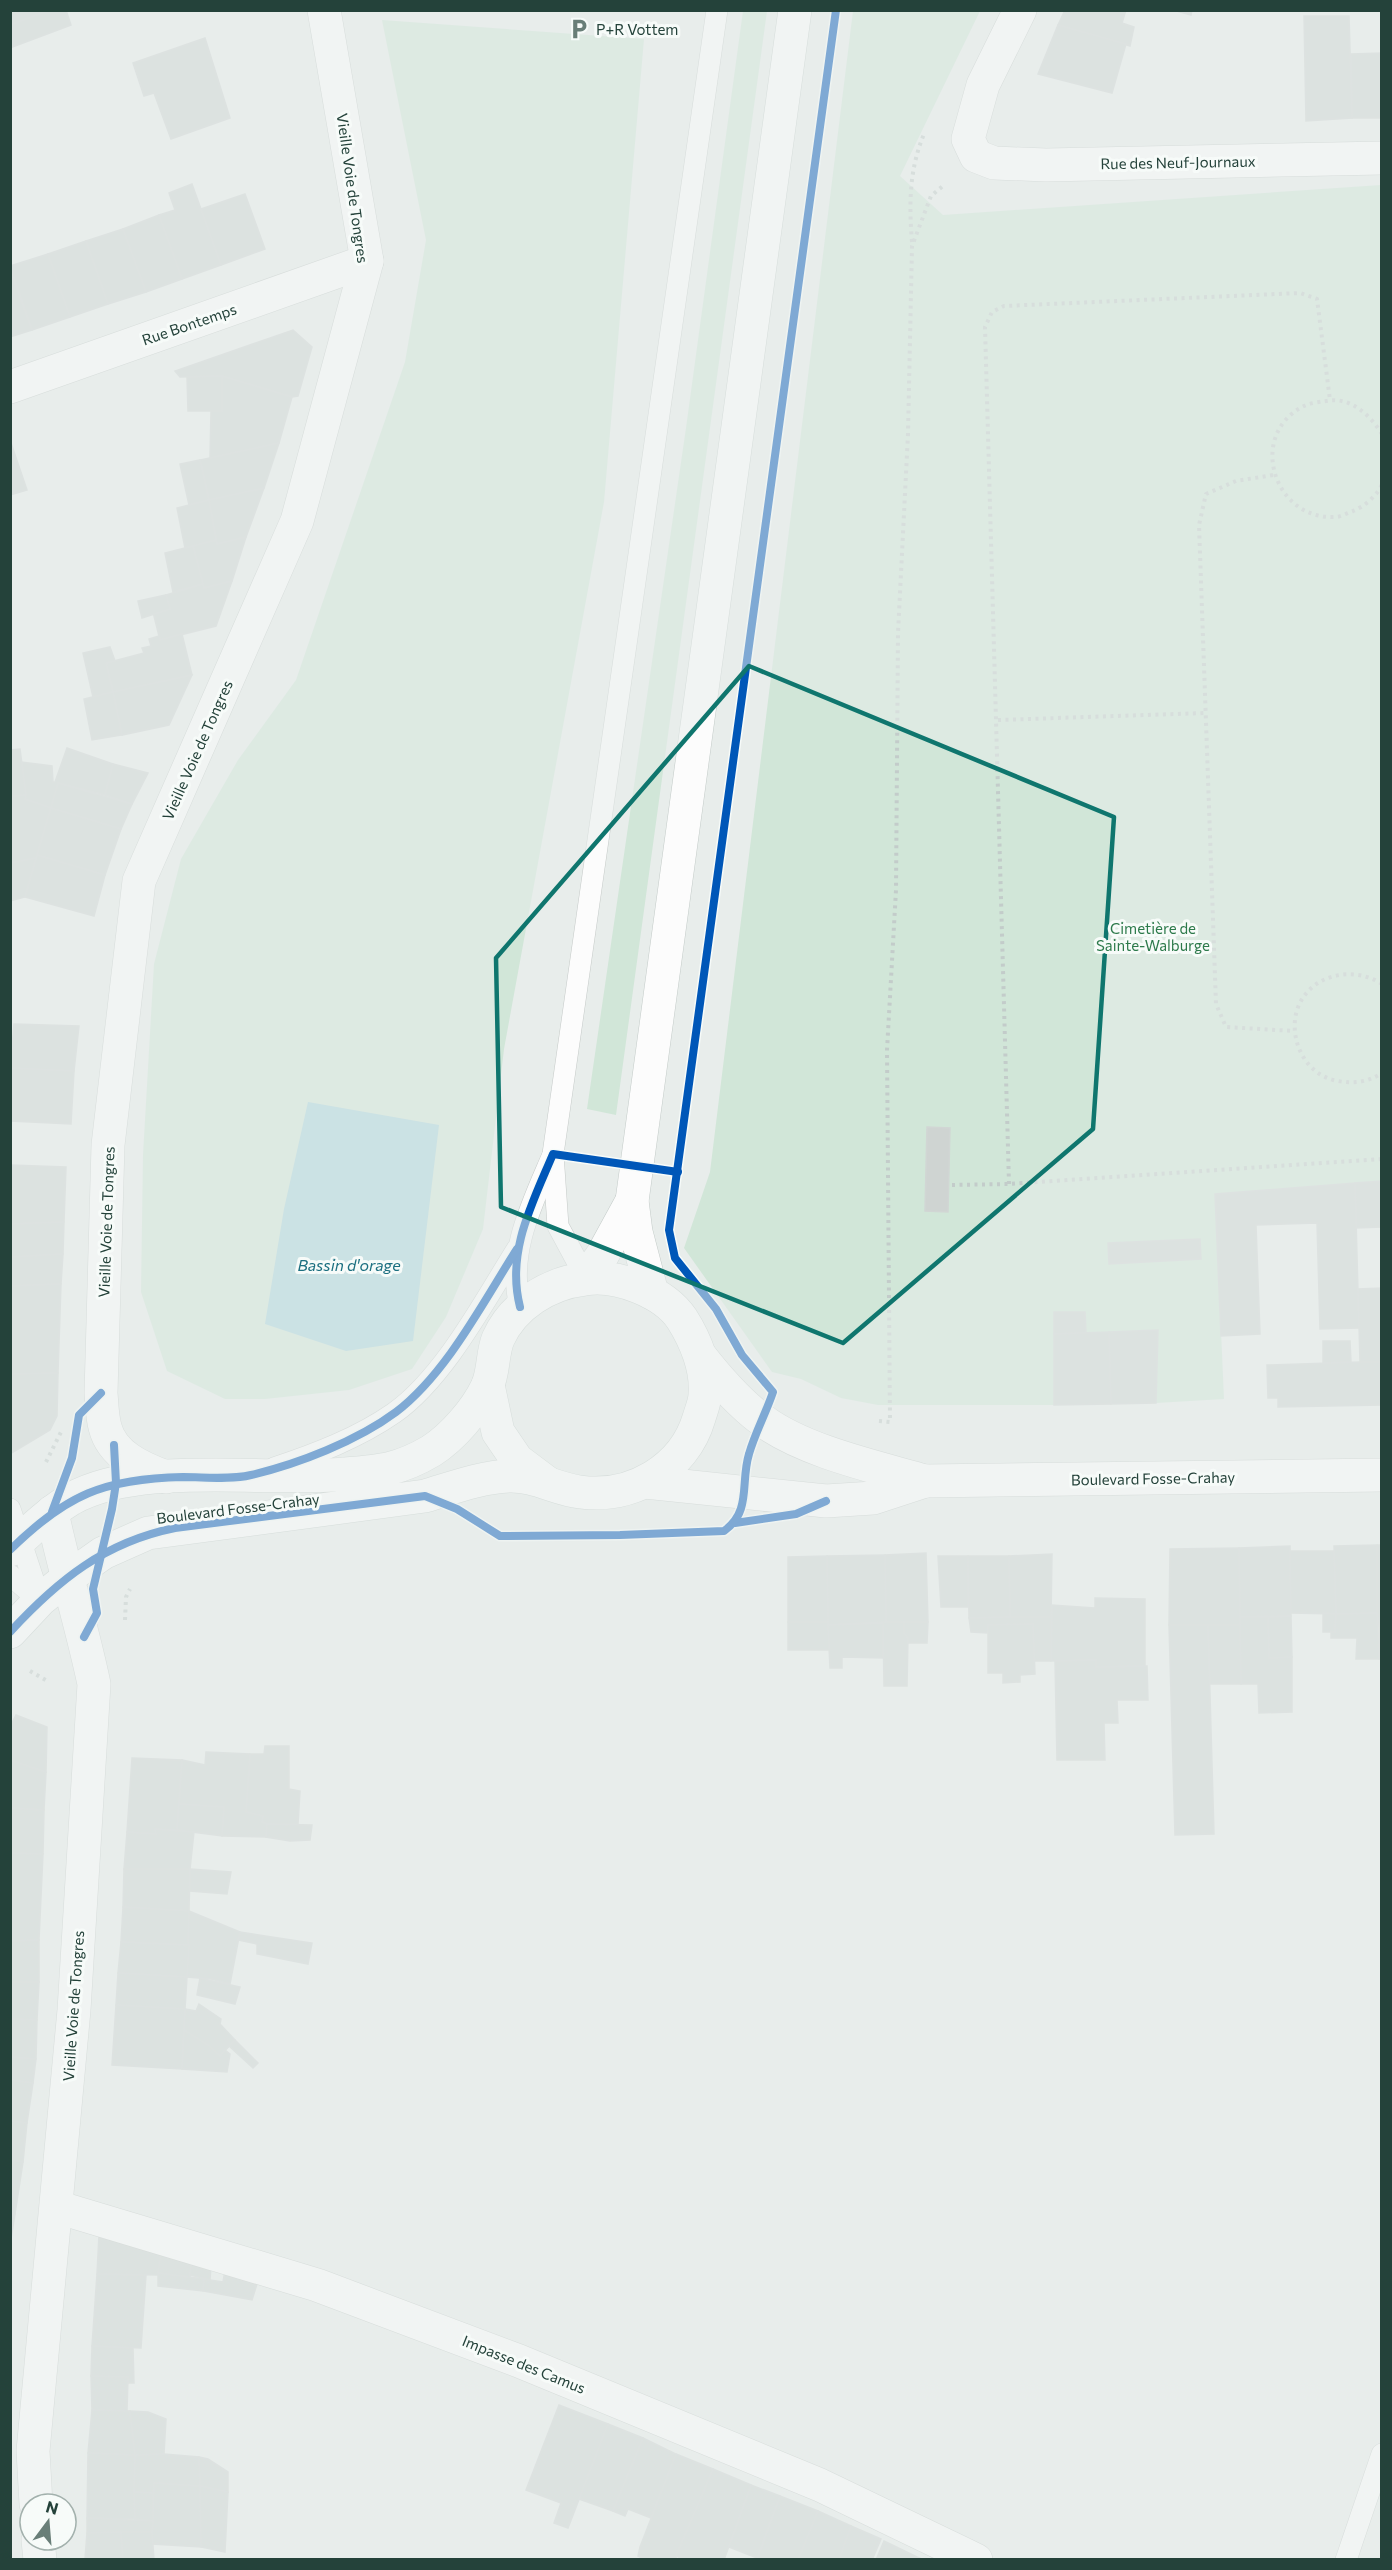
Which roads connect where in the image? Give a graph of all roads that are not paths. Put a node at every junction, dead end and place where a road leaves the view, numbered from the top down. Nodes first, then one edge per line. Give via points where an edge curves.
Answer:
1 (324, 10) edge
2 (717, 10) edge
3 (795, 10) edge
4 (1020, 10) edge
5 (1382, 158) edge
6 (367, 261) junction
7 (10, 387) edge
8 (554, 1154) junction
9 (632, 1201) junction
10 (517, 1249) junction
11 (586, 1278) junction
12 (652, 1293) junction
13 (520, 1307) junction
14 (701, 1357) junction
15 (488, 1385) junction
16 (1382, 1474) edge
17 (249, 1476) junction
18 (166, 1477) junction
19 (545, 1481) junction
20 (925, 1481) junction
21 (645, 1482) junction
22 (10, 1509) edge
23 (52, 1512) junction
24 (16, 1545) edge
25 (10, 1575) edge
26 (66, 1579) junction
27 (39, 1600) junction
28 (10, 1632) edge
29 (57, 2206) junction
30 (1382, 2454) edge
31 (35, 2492) edge
32 (976, 2559) edge
33 (1346, 2559) edge

1 - 6 street, Vieille Voie de Tongres
2 - 8 lane
3 - 9 street
4 - 5 street, Rue des Neuf-Journaux via 983,85 974,114 968,139 976,156 994,163 1046,165
6 - 7 street, Rue Bontemps
6 - 18 street, Vieille Voie de Tongres via 297,521 139,880 108,1145 101,1393 105,1428 114,1445 136,1466
8 - 10 lane via 525,1220
8 - 11 lane via 558,1226
9 - 11 street
9 - 12 street
10 - 13 lane via 515,1289
10 - 17 lane via 444,1361 396,1412 313,1455
11 - 12 street, Boulevard Fosse-Crahay via 619,1280
11 - 13 street, Boulevard Fosse-Crahay via 555,1285
12 - 14 street, Boulevard Fosse-Crahay via 681,1317
13 - 15 street, Boulevard Fosse-Crahay via 498,1339
14 - 20 street, Boulevard Fosse-Crahay via 725,1387 763,1421 809,1445
14 - 21 street, Boulevard Fosse-Crahay via 705,1395 694,1435 673,1462
15 - 17 street, Boulevard Fosse-Crahay via 448,1437 405,1466 314,1477
15 - 19 street, Boulevard Fosse-Crahay via 498,1432 517,1460
16 - 20 street, Boulevard Fosse-Crahay
17 - 18 street, Boulevard Fosse-Crahay
18 - 23 street, Boulevard Fosse-Crahay via 116,1483 72,1499
19 - 21 street, Boulevard Fosse-Crahay via 578,1492 612,1493
19 - 26 street, Boulevard Fosse-Crahay via 510,1476 425,1496 148,1533 103,1553
20 - 21 street, Boulevard Fosse-Crahay via 873,1498 826,1501
22 - 24 lane
23 - 24 street, Boulevard Fosse-Crahay
23 - 26 street, Vieille Voie de Tongres
24 - 27 lane
25 - 27 lane
26 - 27 street, Boulevard Fosse-Crahay
26 - 29 street, Vieille Voie de Tongres via 94,1684 74,2010
27 - 28 street, Boulevard Fosse-Crahay
29 - 31 street, Vieille Voie de Tongres via 33,2451
29 - 32 street, Impasse des Camus via 317,2285 519,2361 820,2485
30 - 33 lane

